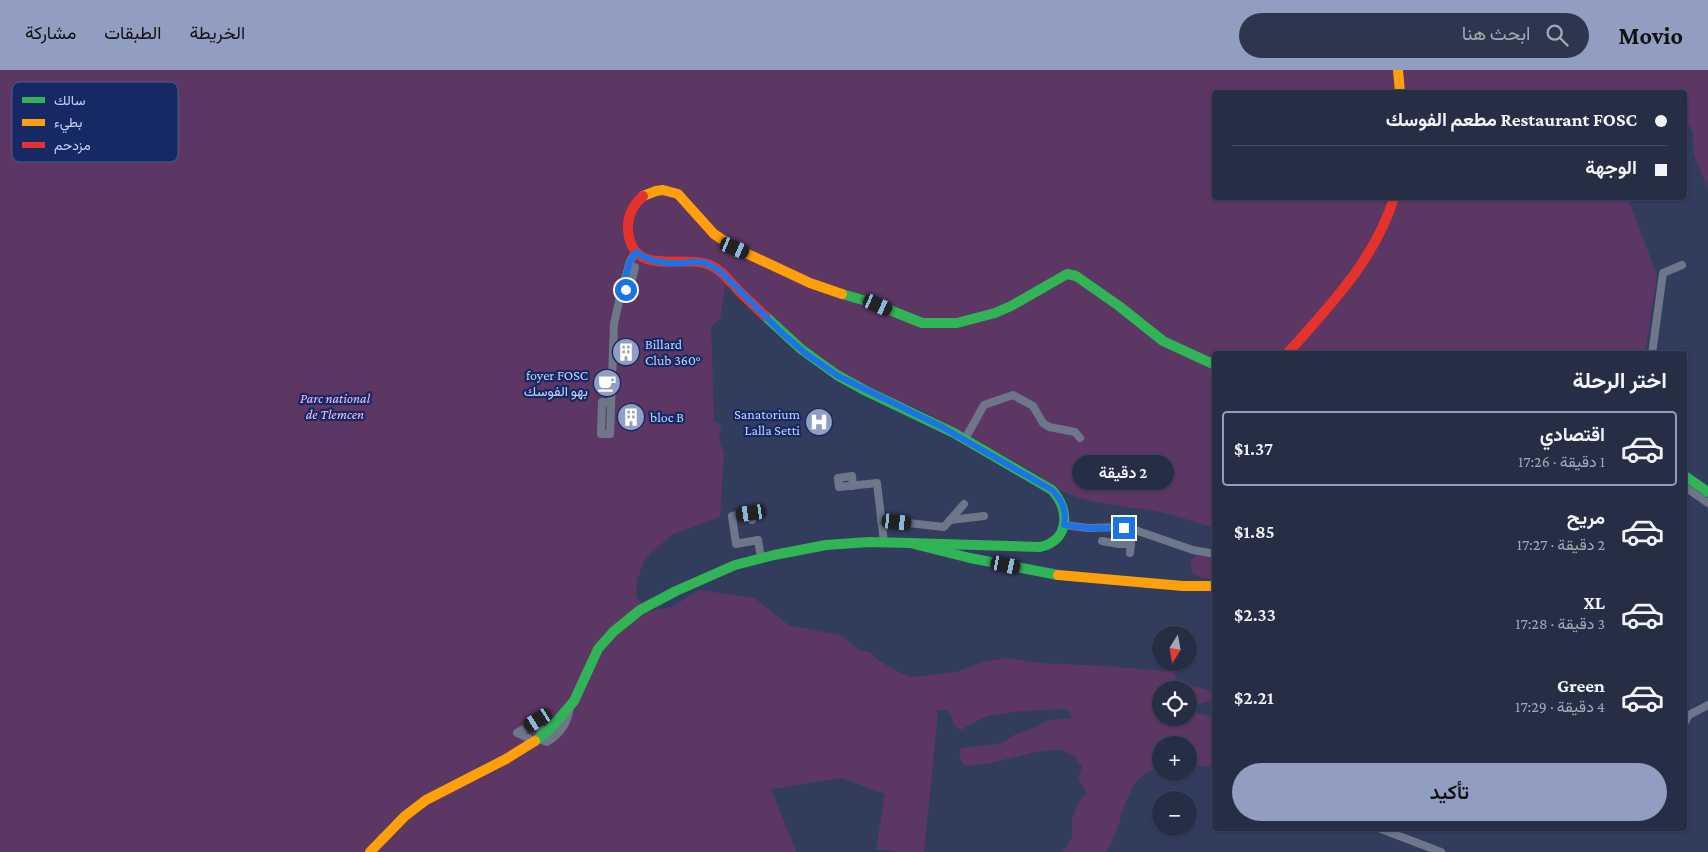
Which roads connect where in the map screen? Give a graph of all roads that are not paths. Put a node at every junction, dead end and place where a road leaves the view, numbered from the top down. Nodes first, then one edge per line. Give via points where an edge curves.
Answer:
1 (1398, 70) edge
2 (1400, 90) edge
3 (1393, 200) edge
4 (636, 252) junction
5 (1682, 265) dead end
6 (1290, 351) edge
7 (1652, 351) edge
8 (1212, 364) edge
9 (611, 403) dead end
10 (1080, 438) dead end
11 (965, 440) junction
12 (1687, 477) edge
13 (853, 486) dead end
14 (1687, 489) edge
15 (1706, 490) edge
16 (1708, 503) edge
17 (964, 504) dead end
18 (984, 516) dead end
19 (752, 520) dead end
20 (881, 520) junction
21 (950, 520) junction
22 (1064, 525) junction
23 (1132, 529) junction
24 (1102, 541) dead end
25 (884, 542) junction
26 (910, 543) junction
27 (1130, 544) junction
28 (1130, 553) dead end
29 (1212, 553) edge
30 (761, 558) junction
31 (1212, 586) edge
32 (1708, 705) edge
33 (1687, 718) edge
34 (1386, 831) edge
35 (370, 852) edge
36 (1441, 852) edge

1 - 2 main road
3 - 6 main road via 1375,244
4 - 8 main road via 628,233 630,213 637,202 660,189 678,194 714,234 735,248 810,283 922,323 957,323 995,313 1062,276 1072,275 1163,341
4 - 9 street via 629,265 614,324
4 - 11 main road via 660,262 697,261 717,269 784,336 838,376
5 - 7 street via 1662,273
10 - 11 street via 1075,432 1049,427 1043,423 1034,406 1013,395 984,405
11 - 22 main road via 1052,490 1064,509
12 - 15 main road
13 - 20 street via 877,483
14 - 16 street
17 - 21 street
18 - 21 street
19 - 30 street via 751,513 732,516 736,544 758,540
20 - 21 street via 944,527
20 - 25 street
22 - 23 street
22 - 26 main road via 1052,543 1036,548
23 - 27 street
23 - 29 street
24 - 27 street
25 - 26 main road
25 - 30 main road via 826,545
26 - 31 main road via 1064,576
27 - 28 street
30 - 35 main road via 735,565 640,610 598,649 570,706 538,739 426,800 405,816
32 - 33 street
34 - 36 street

